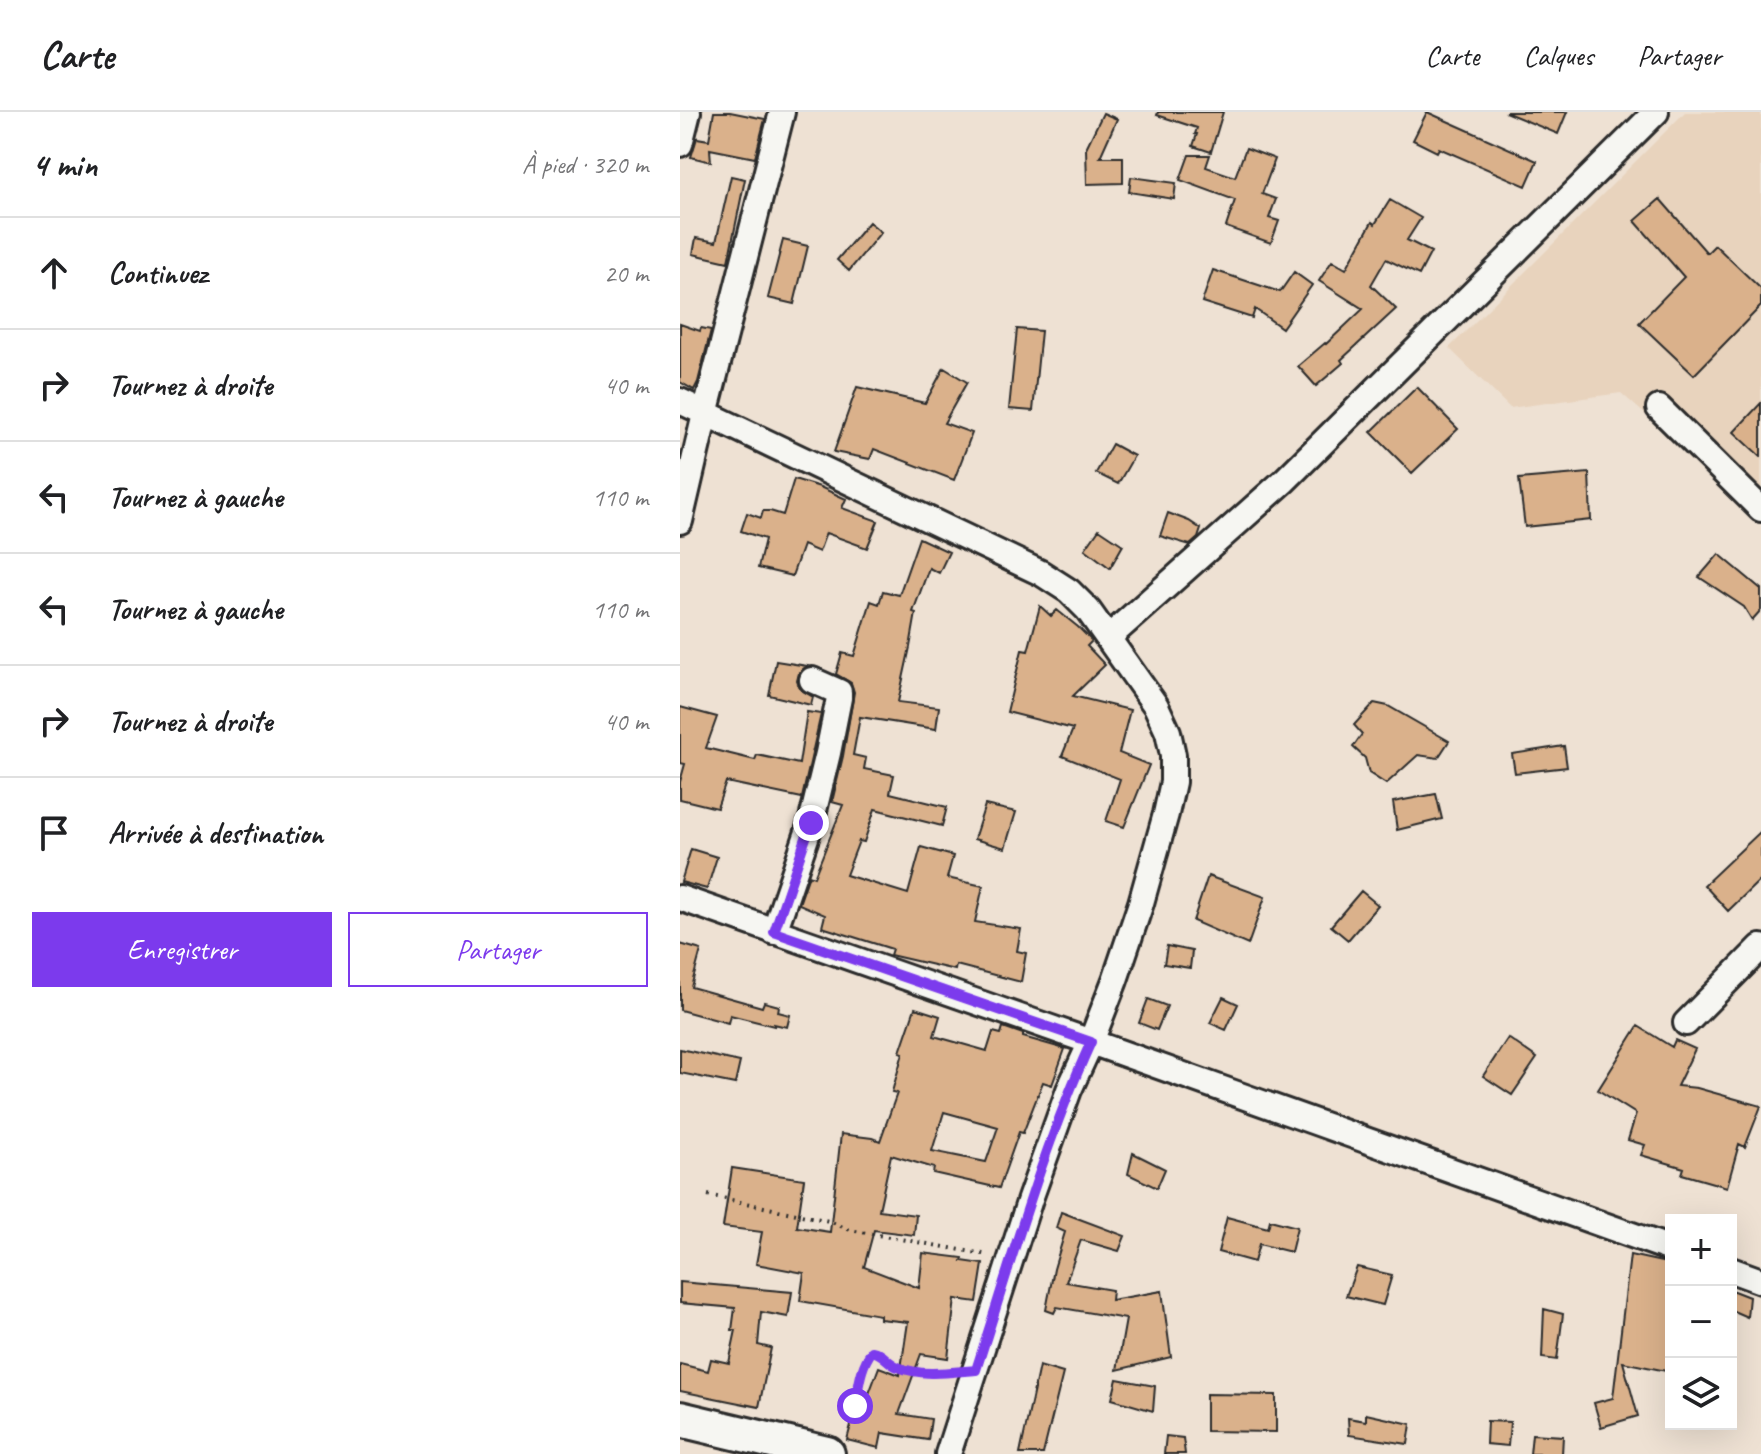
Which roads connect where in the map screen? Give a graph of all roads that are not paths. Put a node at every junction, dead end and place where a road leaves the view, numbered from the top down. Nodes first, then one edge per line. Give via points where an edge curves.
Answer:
1 (688, 112) edge
2 (782, 112) edge
3 (1656, 112) edge
4 (680, 144) edge
5 (680, 401) edge
6 (1659, 408) dead end
7 (705, 414) junction
8 (1761, 509) edge
9 (680, 521) edge
10 (1108, 638) junction
11 (812, 680) dead end
12 (680, 898) edge
13 (774, 932) junction
14 (1761, 947) edge
15 (1686, 1023) dead end
16 (1091, 1042) junction
17 (1665, 1247) edge
18 (1737, 1272) edge
19 (1761, 1281) edge
20 (680, 1419) edge
21 (827, 1454) edge
22 (948, 1454) edge

1 - 4 street
2 - 7 street
3 - 10 street via 1284,481
5 - 7 street
6 - 8 street
7 - 9 street
7 - 10 street via 1041,573 1069,591
10 - 16 street via 1168,732 1173,782 1141,903
11 - 13 street via 835,689 839,698 811,823
12 - 13 street
13 - 16 street
14 - 15 street
16 - 17 street
16 - 22 street via 1069,1090
18 - 19 street
20 - 21 street

